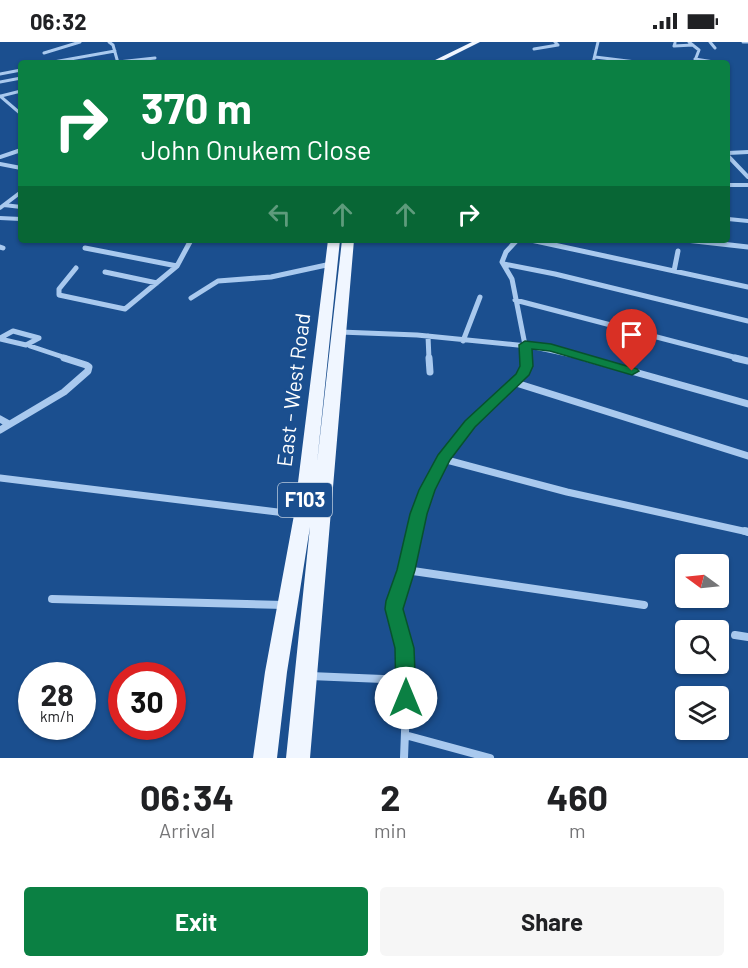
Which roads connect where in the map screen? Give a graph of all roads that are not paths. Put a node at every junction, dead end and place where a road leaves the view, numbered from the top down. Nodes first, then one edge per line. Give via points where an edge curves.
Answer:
1 (81, 42) edge
2 (109, 42) edge
3 (486, 42) edge
4 (555, 42) edge
5 (598, 42) edge
6 (710, 42) edge
7 (743, 42) edge
8 (748, 42) edge
9 (675, 43) edge
10 (691, 43) edge
11 (472, 45) edge
12 (715, 48) dead end
13 (534, 49) dead end
14 (115, 51) junction
15 (692, 51) dead end
16 (697, 52) junction
17 (44, 53) dead end
18 (595, 57) junction
19 (154, 58) dead end
20 (65, 60) edge
21 (117, 60) edge
22 (136, 60) edge
23 (439, 60) edge
24 (446, 60) edge
25 (594, 60) edge
26 (620, 60) edge
27 (694, 60) edge
28 (18, 71) edge
29 (0, 74) edge
30 (18, 79) edge
31 (0, 82) edge
32 (18, 92) edge
33 (0, 96) edge
34 (6, 100) junction
35 (0, 101) edge
36 (18, 111) edge
37 (18, 151) edge
38 (741, 152) junction
39 (748, 152) edge
40 (730, 154) edge
41 (0, 157) edge
42 (730, 157) edge
43 (748, 159) edge
44 (0, 164) edge
45 (730, 164) edge
46 (735, 164) junction
47 (18, 167) edge
48 (748, 177) edge
49 (730, 185) edge
50 (748, 185) edge
51 (18, 194) edge
52 (1, 206) edge
53 (18, 207) edge
54 (0, 218) edge
55 (18, 219) edge
56 (730, 219) edge
57 (748, 221) edge
58 (189, 243) edge
59 (334, 243) edge
60 (348, 243) edge
61 (515, 243) edge
62 (545, 243) edge
63 (713, 243) edge
64 (748, 247) edge
65 (85, 248) dead end
66 (678, 251) dead end
67 (332, 264) junction
68 (504, 264) junction
69 (177, 266) junction
70 (76, 268) dead end
71 (675, 271) junction
72 (105, 272) dead end
73 (157, 283) junction
74 (748, 287) edge
75 (480, 297) dead end
76 (191, 298) dead end
77 (515, 300) junction
78 (748, 321) edge
79 (339, 332) junction
80 (428, 336) junction
81 (0, 339) edge
82 (463, 341) junction
83 (525, 345) junction
84 (30, 346) junction
85 (748, 360) edge
86 (430, 372) dead end
87 (516, 383) junction
88 (748, 404) edge
89 (0, 419) edge
90 (9, 424) junction
91 (0, 430) edge
92 (748, 456) edge
93 (443, 459) junction
94 (0, 478) edge
95 (303, 515) junction
96 (748, 532) edge
97 (406, 570) junction
98 (52, 598) dead end
99 (287, 605) junction
100 (644, 605) dead end
101 (735, 635) dead end
102 (748, 637) edge
103 (306, 675) junction
104 (407, 680) junction
105 (405, 735) junction
106 (265, 758) edge
107 (298, 758) edge
108 (404, 758) edge
109 (490, 758) edge

1 - 17 street
2 - 14 street
3 - 11 main road
4 - 13 street via 557,46
5 - 18 street
6 - 12 street
7 - 8 street
9 - 10 street
10 - 16 street
11 - 23 main road
11 - 24 main road
14 - 20 street
14 - 21 street
15 - 16 street
16 - 27 street
18 - 25 street
18 - 26 street
19 - 22 street
28 - 29 street
30 - 31 street
32 - 33 street
33 - 34 street
34 - 35 street
34 - 36 street
37 - 41 street
38 - 39 street
38 - 40 street
38 - 43 street
42 - 46 street
44 - 47 street
45 - 46 street
46 - 48 street
49 - 50 street
51 - 52 street
52 - 53 street
54 - 55 street
56 - 57 street
58 - 69 street
59 - 67 main road, East - West Road / F103
60 - 79 main road, East - West Road / F103
61 - 68 street via 503,258
62 - 71 street
63 - 64 street
65 - 69 street
66 - 71 street
67 - 76 street via 271,277 218,280
67 - 95 main road, East - West Road / F103
68 - 77 street via 512,279
68 - 78 street
69 - 73 street
70 - 73 street via 58,295 125,309
71 - 74 street
72 - 73 street
75 - 82 street
77 - 83 street
77 - 85 street
79 - 80 street
79 - 103 main road, East - West Road / F103
80 - 82 street
80 - 86 street
81 - 84 street
81 - 84 street via 13,331 39,337
82 - 83 street
83 - 87 street via 526,366
83 - 88 street via 558,350
84 - 90 street via 89,368 64,392
87 - 92 street
87 - 93 street via 470,424
89 - 90 street
90 - 91 street
93 - 96 street via 567,492
93 - 97 street via 418,514
94 - 95 street
95 - 99 main road, East - West Road / F103
97 - 100 street
97 - 104 street via 394,609 405,648
98 - 99 street
99 - 106 main road, East - West Road / F103
101 - 102 street
103 - 104 street
103 - 107 main road, East - West Road / F103
104 - 105 street
105 - 108 street
105 - 109 street

